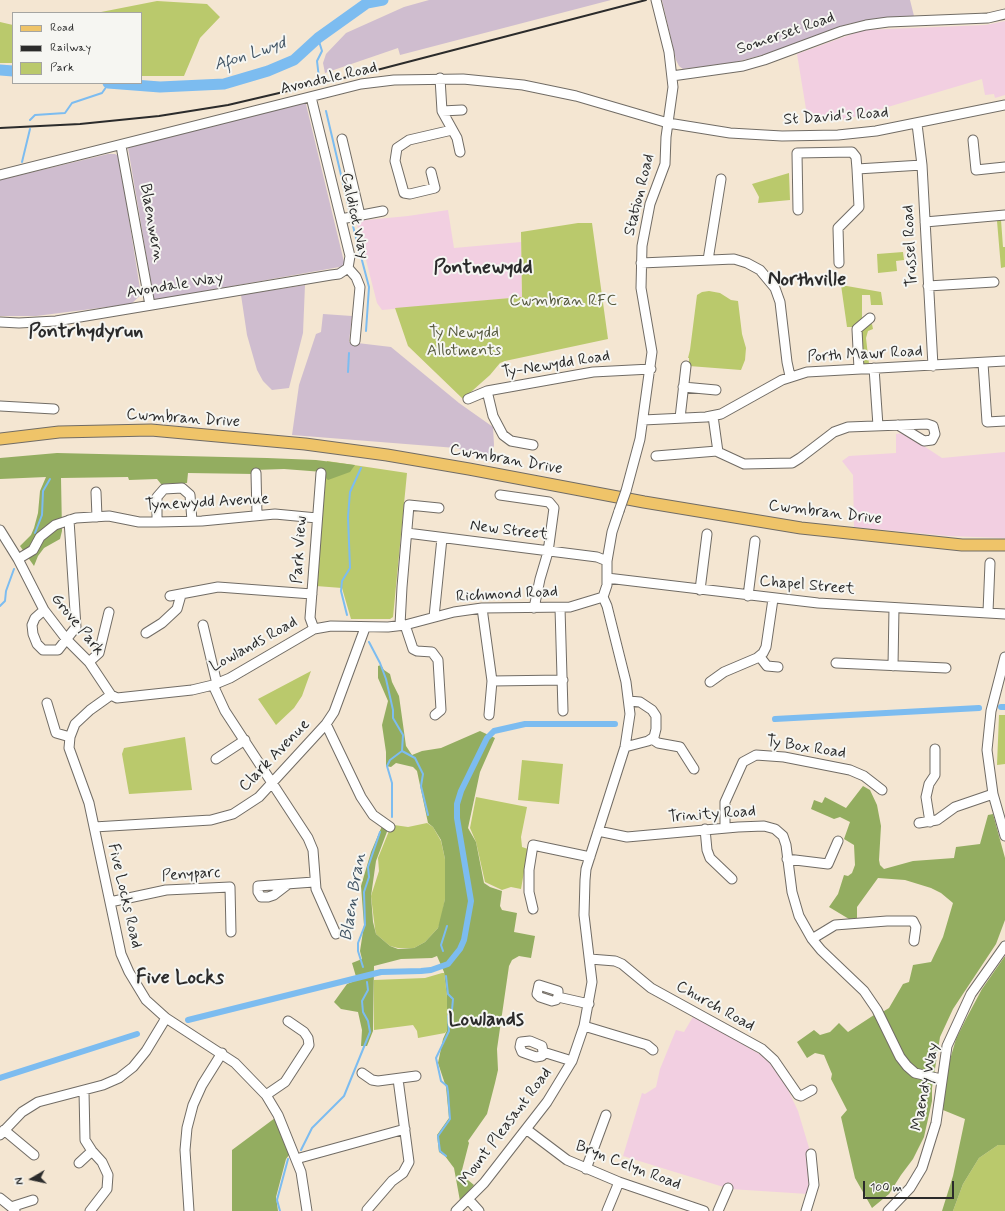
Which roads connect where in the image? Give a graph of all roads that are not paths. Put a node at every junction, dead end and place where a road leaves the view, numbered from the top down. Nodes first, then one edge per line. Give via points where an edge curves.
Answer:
1 (657, 3) edge
2 (1005, 14) edge
3 (672, 76) junction
4 (440, 78) junction
5 (311, 97) junction
6 (1005, 105) edge
7 (462, 110) dead end
8 (442, 111) junction
9 (668, 123) junction
10 (917, 124) junction
11 (452, 130) junction
12 (342, 139) dead end
13 (973, 140) dead end
14 (121, 146) junction
15 (460, 152) dead end
16 (922, 165) junction
17 (1005, 167) edge
18 (857, 169) junction
19 (431, 172) dead end
20 (0, 175) edge
21 (721, 179) dead end
22 (798, 210) dead end
23 (383, 211) dead end
24 (360, 215) junction
25 (1005, 215) edge
26 (341, 219) junction
27 (925, 222) junction
28 (708, 260) junction
29 (641, 263) junction
30 (839, 264) dead end
31 (348, 268) junction
32 (994, 282) dead end
33 (928, 286) junction
34 (150, 305) junction
35 (870, 318) dead end
36 (2, 322) edge
37 (355, 341) dead end
38 (1005, 361) edge
39 (984, 363) junction
40 (686, 366) dead end
41 (933, 366) junction
42 (874, 368) junction
43 (651, 369) junction
44 (859, 369) junction
45 (790, 376) junction
46 (683, 387) junction
47 (716, 390) dead end
48 (487, 391) junction
49 (468, 398) dead end
50 (0, 406) edge
51 (54, 409) dead end
52 (713, 416) junction
53 (680, 418) junction
54 (643, 420) junction
55 (1005, 421) edge
56 (898, 425) dead end
57 (878, 426) junction
58 (0, 439) edge
59 (533, 445) dead end
60 (717, 451) junction
61 (656, 456) dead end
62 (256, 473) dead end
63 (320, 473) dead end
64 (96, 492) dead end
65 (500, 495) dead end
66 (439, 508) dead end
67 (257, 515) junction
68 (97, 517) junction
69 (317, 518) junction
70 (69, 520) junction
71 (157, 522) junction
72 (192, 522) junction
73 (0, 530) edge
74 (407, 533) junction
75 (707, 534) dead end
76 (442, 538) junction
77 (755, 541) dead end
78 (1005, 545) edge
79 (548, 552) junction
80 (18, 558) junction
81 (607, 561) junction
82 (990, 563) dead end
83 (607, 578) junction
84 (700, 590) junction
85 (312, 594) junction
86 (181, 595) junction
87 (170, 596) dead end
88 (748, 596) junction
89 (603, 597) junction
90 (772, 598) junction
91 (482, 608) junction
92 (534, 608) junction
93 (560, 608) junction
94 (894, 608) junction
95 (44, 610) junction
96 (109, 612) dead end
97 (988, 612) junction
98 (1005, 614) edge
99 (434, 617) junction
100 (203, 625) dead end
101 (403, 625) junction
102 (365, 628) junction
103 (314, 629) junction
104 (146, 633) dead end
105 (67, 640) junction
106 (760, 656) junction
107 (1005, 657) edge
108 (88, 662) junction
109 (836, 664) dead end
110 (893, 666) junction
111 (778, 667) dead end
112 (946, 668) dead end
113 (563, 680) junction
114 (492, 681) junction
115 (710, 682) dead end
116 (215, 685) junction
117 (111, 695) junction
118 (629, 701) junction
119 (47, 703) dead end
120 (563, 711) dead end
121 (435, 715) dead end
122 (490, 715) dead end
123 (326, 724) junction
124 (70, 737) junction
125 (652, 739) junction
126 (245, 740) junction
127 (625, 747) junction
128 (935, 750) dead end
129 (216, 759) dead end
130 (694, 769) dead end
131 (273, 783) junction
132 (882, 790) dead end
133 (992, 794) junction
134 (930, 822) junction
135 (919, 823) dead end
136 (94, 827) junction
137 (390, 827) dead end
138 (725, 828) junction
139 (705, 829) junction
140 (598, 831) junction
141 (1005, 836) edge
142 (838, 841) dead end
143 (590, 857) junction
144 (787, 859) junction
145 (732, 879) dead end
146 (314, 882) junction
147 (287, 885) dead end
148 (110, 902) junction
149 (533, 909) dead end
150 (231, 932) dead end
151 (336, 934) dead end
152 (812, 939) junction
153 (914, 941) dead end
154 (1005, 946) edge
155 (590, 958) junction
156 (558, 996) dead end
157 (589, 1004) junction
158 (166, 1018) junction
159 (288, 1021) dead end
160 (584, 1026) junction
161 (653, 1050) dead end
162 (543, 1052) dead end
163 (222, 1053) junction
164 (572, 1061) junction
165 (362, 1073) dead end
166 (416, 1076) dead end
167 (398, 1079) junction
168 (941, 1079) junction
169 (812, 1090) dead end
170 (84, 1091) junction
171 (266, 1095) junction
172 (606, 1115) dead end
173 (526, 1128) junction
174 (405, 1130) junction
175 (2, 1133) edge
176 (92, 1151) junction
177 (811, 1154) dead end
178 (34, 1156) dead end
179 (296, 1159) junction
180 (79, 1163) dead end
181 (586, 1169) junction
182 (619, 1182) junction
183 (728, 1188) dead end
184 (0, 1198) edge
185 (33, 1200) dead end
186 (469, 1200) junction
187 (14, 1209) edge
188 (367, 1210) edge
189 (90, 1211) edge
190 (189, 1211) edge
191 (307, 1211) edge
192 (456, 1211) edge
193 (479, 1211) edge
194 (607, 1211) edge
195 (704, 1211) edge
196 (718, 1211) edge
197 (806, 1211) edge
198 (888, 1211) edge

1 - 3 street, Station Road
2 - 3 street, Somerset Road via 988,18 870,24 842,31 743,66
3 - 9 street, Station Road
4 - 5 street, Avondale Road via 376,82
4 - 8 street
4 - 9 street, Avondale Road via 496,81 542,88
5 - 14 street, Avondale Road
5 - 26 street, Caldicot Way
6 - 10 street, St David's Road
7 - 8 street
8 - 11 street
9 - 10 street, St David's Road via 730,133 782,136 838,135
9 - 29 street, Station Road via 666,164 650,204
10 - 16 street, Trussel Road
11 - 15 street
11 - 19 street via 409,140 398,148 395,161 404,193 435,188
12 - 24 street
13 - 17 street via 976,170
14 - 20 street, Avondale Road
14 - 34 street, Blaenwern
16 - 18 street
16 - 27 street, Trussel Road
18 - 22 street via 856,157 852,152 797,153
18 - 30 street via 859,206 838,228
21 - 28 street
23 - 24 street
24 - 26 street
25 - 27 street
26 - 31 street, Caldicot Way via 350,256
27 - 33 street, Trussel Road
28 - 29 street
28 - 45 street via 734,259 747,263 760,270 770,282 780,302
29 - 43 street, Station Road via 642,296 652,345
31 - 34 street, Avondale Way via 339,274
31 - 37 street, Caldicot Way via 360,287
32 - 33 street
33 - 41 street, Trussel Road
34 - 36 street, Avondale Way via 51,321
35 - 44 street via 857,328
38 - 39 street, Porth Mawr Road
39 - 41 street, Porth Mawr Road
39 - 55 street via 987,422
40 - 46 street
41 - 42 street, Porth Mawr Road
42 - 44 street, Porth Mawr Road
42 - 57 street
43 - 48 street, Ty-Newydd Road via 593,372
43 - 54 street, Station Road
44 - 45 street, Porth Mawr Road via 807,372
45 - 52 street, Porth Mawr Road via 728,411
46 - 47 street
46 - 53 street
48 - 49 street, Ty-Newydd Road
48 - 59 street via 493,416 503,435 511,441
50 - 51 street
52 - 53 street, Porth Mawr Road
52 - 60 street
53 - 54 street, Porth Mawr Road
54 - 81 street, Station Road, bridge via 634,465 612,532
56 - 57 street
57 - 60 street via 840,429 792,462 744,464
58 - 78 main road, Cwmbran Drive via 59,432 151,430 305,444 469,468 644,502 801,528 962,545
60 - 61 street
62 - 67 street
63 - 69 street, Park View
64 - 68 street
65 - 79 street via 551,503 554,511
66 - 74 street via 410,505
67 - 69 street, Tynewydd Avenue
67 - 72 street, Tynewydd Avenue
68 - 70 street, Tynewydd Avenue
68 - 71 street, Tynewydd Avenue
69 - 85 street, Park View
70 - 80 street, Tynewydd Avenue via 55,525 40,537 33,550
70 - 105 street via 76,627
71 - 72 street, Tynewydd Avenue
71 - 72 street via 157,497 164,489 182,488 190,495
73 - 80 street, Grove Park
74 - 76 street, New Street
74 - 101 street
75 - 84 street
76 - 79 street, New Street
76 - 99 street
77 - 88 street
79 - 81 street, New Street
79 - 92 street
80 - 95 street, Grove Park
81 - 83 street, Station Road
82 - 97 street
83 - 84 street, Chapel Street
83 - 89 street, Station Road
84 - 88 street, Chapel Street
85 - 86 street via 218,587
85 - 103 street, Park View via 310,618
86 - 87 street
86 - 104 street via 177,609
88 - 90 street, Chapel Street
89 - 93 street, Richmond Road
89 - 118 street, Mount Pleasant Road
90 - 94 street, Chapel Street
90 - 106 street via 766,647
91 - 92 street, Richmond Road
91 - 99 street, Richmond Road
91 - 114 street
92 - 93 street, Richmond Road
93 - 113 street
94 - 97 street, Chapel Street
94 - 110 street
95 - 105 street, Grove Park
95 - 105 street via 35,618 32,625 37,644 43,650 52,651 58,650
96 - 108 street via 99,653
97 - 98 street, Chapel Street
99 - 101 street, Richmond Road
100 - 116 street
101 - 102 street, Richmond Road
101 - 121 street via 413,649 432,652 438,660 441,710
102 - 103 street, Lowlands Road via 332,626
102 - 123 street, Clark Avenue via 336,709
103 - 116 street, Lowlands Road
105 - 108 street, Grove Park
106 - 111 street via 766,666
106 - 115 street via 724,672
107 - 133 street via 988,730 987,755
108 - 117 street, Grove Park
109 - 110 street
110 - 112 street
113 - 114 street
113 - 120 street
114 - 122 street
116 - 117 street, Lowlands Road via 125,698
116 - 126 street via 218,698
117 - 124 street via 75,724
118 - 125 street via 640,702 654,713 657,720
118 - 127 street, Mount Pleasant Road via 629,727
119 - 124 street via 56,734
123 - 131 street, Clark Avenue
123 - 137 street via 361,796 373,815
124 - 136 street, Five Locks Road via 70,756 83,785
125 - 127 street via 639,745
125 - 130 street via 658,743 680,747
126 - 129 street
126 - 131 street
127 - 140 street, Mount Pleasant Road
128 - 134 street via 935,775 929,784 926,797
131 - 136 street, Clark Avenue via 247,807 211,820
131 - 146 street via 313,850
132 - 138 street, Ty Box Road via 864,776 850,770 784,757 756,755 743,762 725,802
133 - 134 street via 955,807
133 - 141 street
134 - 135 street
136 - 148 street, Five Locks Road
138 - 139 street, Trinity Road
138 - 144 street, Trinity Road via 764,826 775,830 783,836
139 - 140 street, Trinity Road via 627,837
139 - 145 street via 710,858
140 - 143 street, Mount Pleasant Road
142 - 144 street via 828,864
143 - 149 street via 533,845 529,870 529,892
143 - 155 street, Mount Pleasant Road via 586,869 581,930
144 - 152 street, Trinity Road via 799,916
146 - 147 street
146 - 151 street
148 - 150 street, Penyparc via 166,890 230,888
148 - 158 street, Five Locks Road via 121,954 129,972 146,1000
152 - 153 street via 835,925 887,920 913,921 916,927
152 - 168 street, Trinity Road via 864,991 907,1066 916,1073
154 - 168 street, Maendy Way via 976,986 959,1016 947,1046
155 - 157 street, Mount Pleasant Road via 592,982
155 - 169 street, Church Road via 622,964 651,988 762,1049 774,1060 798,1095
156 - 157 street
157 - 160 street, Mount Pleasant Road
158 - 163 street, Five Locks Road
158 - 170 street via 133,1067 103,1086
159 - 171 street via 304,1032 309,1045 285,1082
160 - 161 street via 647,1045
160 - 164 street, Mount Pleasant Road
162 - 164 street
163 - 171 street, Five Locks Road via 246,1073
163 - 190 street via 202,1085 187,1128 185,1150
164 - 173 street, Mount Pleasant Road via 547,1102
165 - 167 street via 372,1080
166 - 167 street
167 - 174 street
168 - 198 street, Maendy Way via 936,1123 922,1168 910,1188
170 - 175 street via 38,1102 22,1112
170 - 176 street via 85,1140
171 - 179 street, Five Locks Road via 278,1115
172 - 181 street
173 - 181 street, Bryn Celyn Road via 567,1160
173 - 186 street, Mount Pleasant Road
174 - 179 street
174 - 188 street via 409,1162 403,1173 392,1181
175 - 178 street
176 - 180 street
176 - 189 street via 102,1162 108,1175 106,1189
177 - 197 street via 814,1185
179 - 191 street, Five Locks Road via 304,1186
181 - 182 street, Bryn Celyn Road
182 - 194 street
182 - 195 street, Bryn Celyn Road
183 - 196 street
184 - 187 street
185 - 187 street
186 - 192 street, Mount Pleasant Road
186 - 193 street

